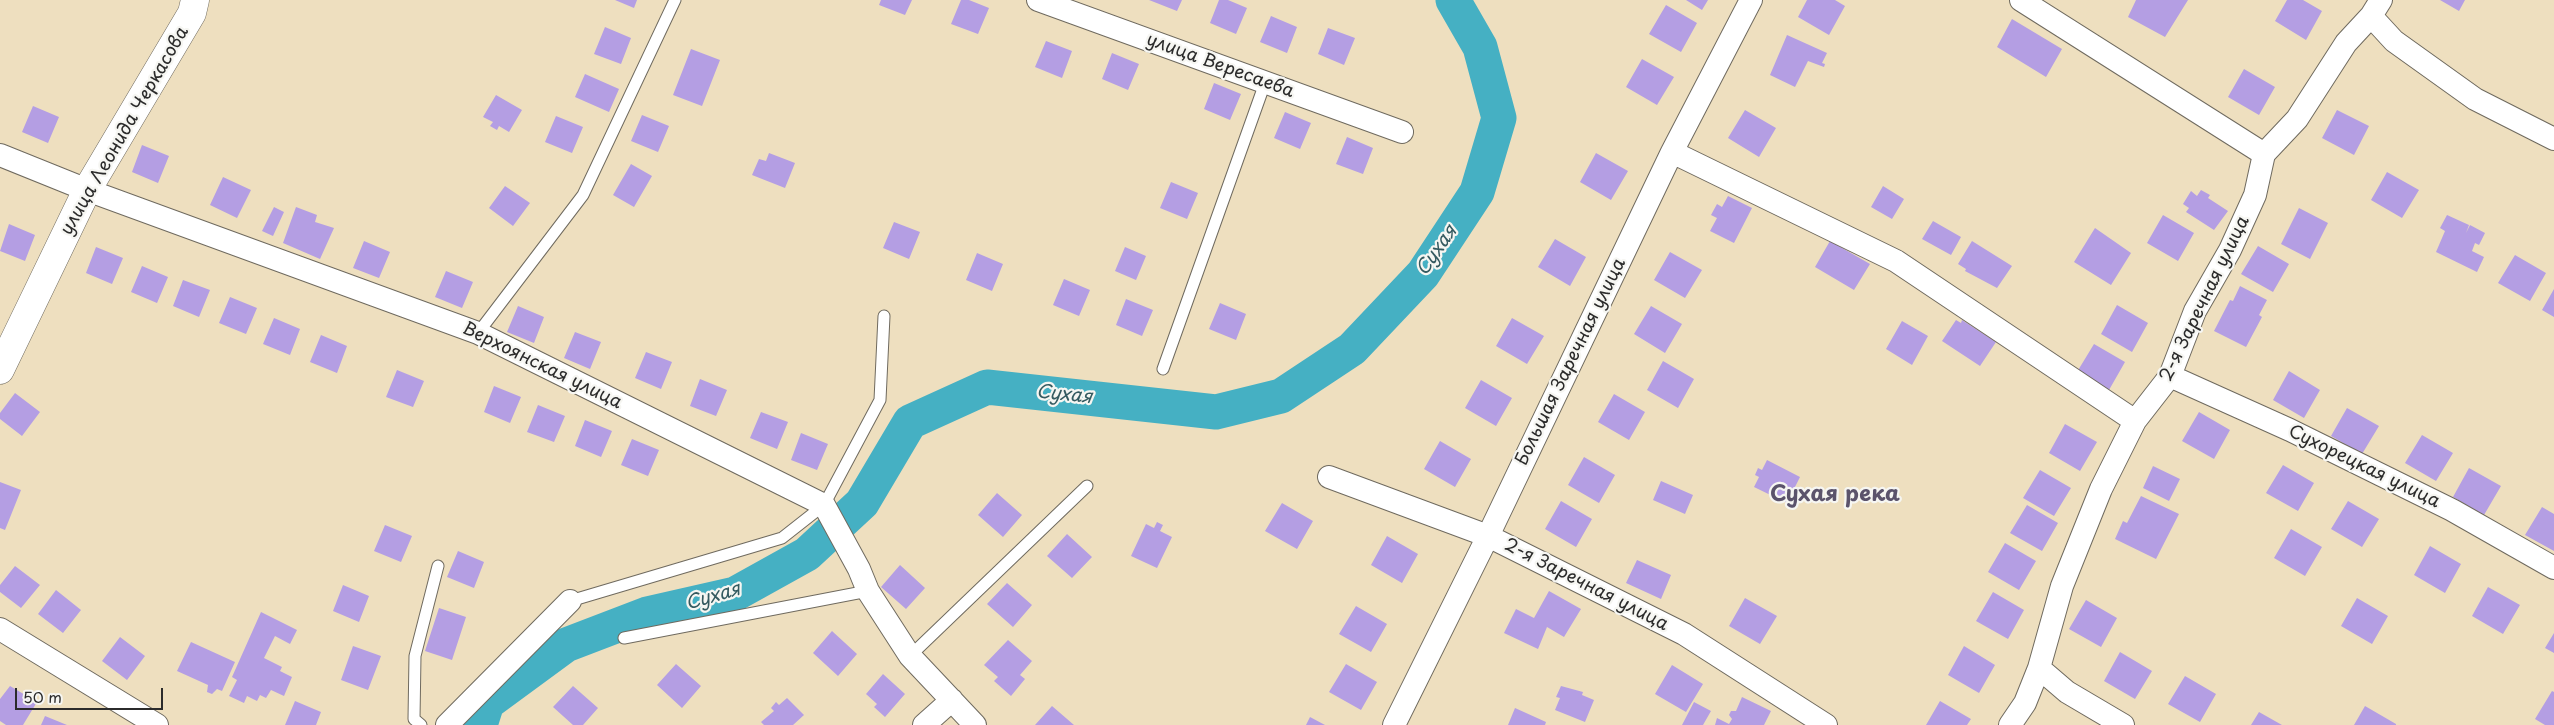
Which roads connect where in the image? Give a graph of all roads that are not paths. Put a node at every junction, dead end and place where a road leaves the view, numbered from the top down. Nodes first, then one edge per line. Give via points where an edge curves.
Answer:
1 (195, 0) edge
2 (675, 0) edge
3 (1038, 0) edge
4 (1751, 0) edge
5 (2021, 0) edge
6 (2376, 8) edge
7 (1265, 83) junction
8 (1402, 132) dead end
9 (2554, 139) edge
10 (1672, 152) junction
11 (2264, 154) junction
12 (0, 155) edge
13 (87, 190) junction
14 (884, 316) dead end
15 (478, 333) junction
16 (1163, 369) dead end
17 (0, 370) edge
18 (2170, 376) junction
19 (2135, 421) junction
20 (1329, 477) dead end
21 (1087, 486) dead end
22 (824, 506) junction
23 (1488, 536) junction
24 (438, 566) dead end
25 (2554, 568) edge
26 (868, 591) junction
27 (570, 601) joint
28 (0, 629) edge
29 (624, 638) dead end
30 (910, 656) junction
31 (2039, 668) junction
32 (2067, 692) junction
33 (952, 700) junction
34 (2025, 703) junction
35 (157, 725) edge
36 (422, 725) edge
37 (447, 725) edge
38 (924, 725) edge
39 (975, 725) edge
40 (1394, 725) edge
41 (1826, 725) edge
42 (2010, 725) edge
43 (2123, 725) edge

1 - 13 street, улица Леонида Черкасова via 192,13
2 - 15 lane via 583,195
3 - 7 street, улица Вересаева
4 - 10 street, Большая Заречная улица
5 - 11 street
6 - 9 street via 2394,41 2475,99
6 - 11 street via 2346,43 2297,119
7 - 8 street, улица Вересаева
7 - 16 lane
10 - 19 street via 1896,262
10 - 23 street, Большая Заречная улица
11 - 18 street, 2-я Заречная улица via 2255,194 2230,250 2195,311
12 - 13 street, Верхоянская улица
13 - 15 street, Верхоянская улица
13 - 17 street, улица Леонида Черкасова
14 - 22 lane via 880,400
15 - 22 street, Верхоянская улица
18 - 19 street, 2-я Заречная улица
18 - 25 street, Сухорецкая улица via 2290,430 2443,506
19 - 31 street, 2-я Заречная улица via 2101,489 2062,586
20 - 23 street, 2-я Заречная улица
21 - 30 lane
22 - 26 street via 860,569
22 - 27 lane via 782,538
23 - 40 street, Большая Заречная улица
23 - 41 street, 2-я Заречная улица via 1684,634
24 - 36 lane via 415,656 414,719
26 - 29 lane
26 - 30 street
27 - 37 street
28 - 35 street
30 - 33 street
31 - 32 street
31 - 34 street, 2-я Заречная улица
32 - 34 street
32 - 43 street
33 - 38 street
33 - 39 street
34 - 42 street, 2-я Заречная улица

